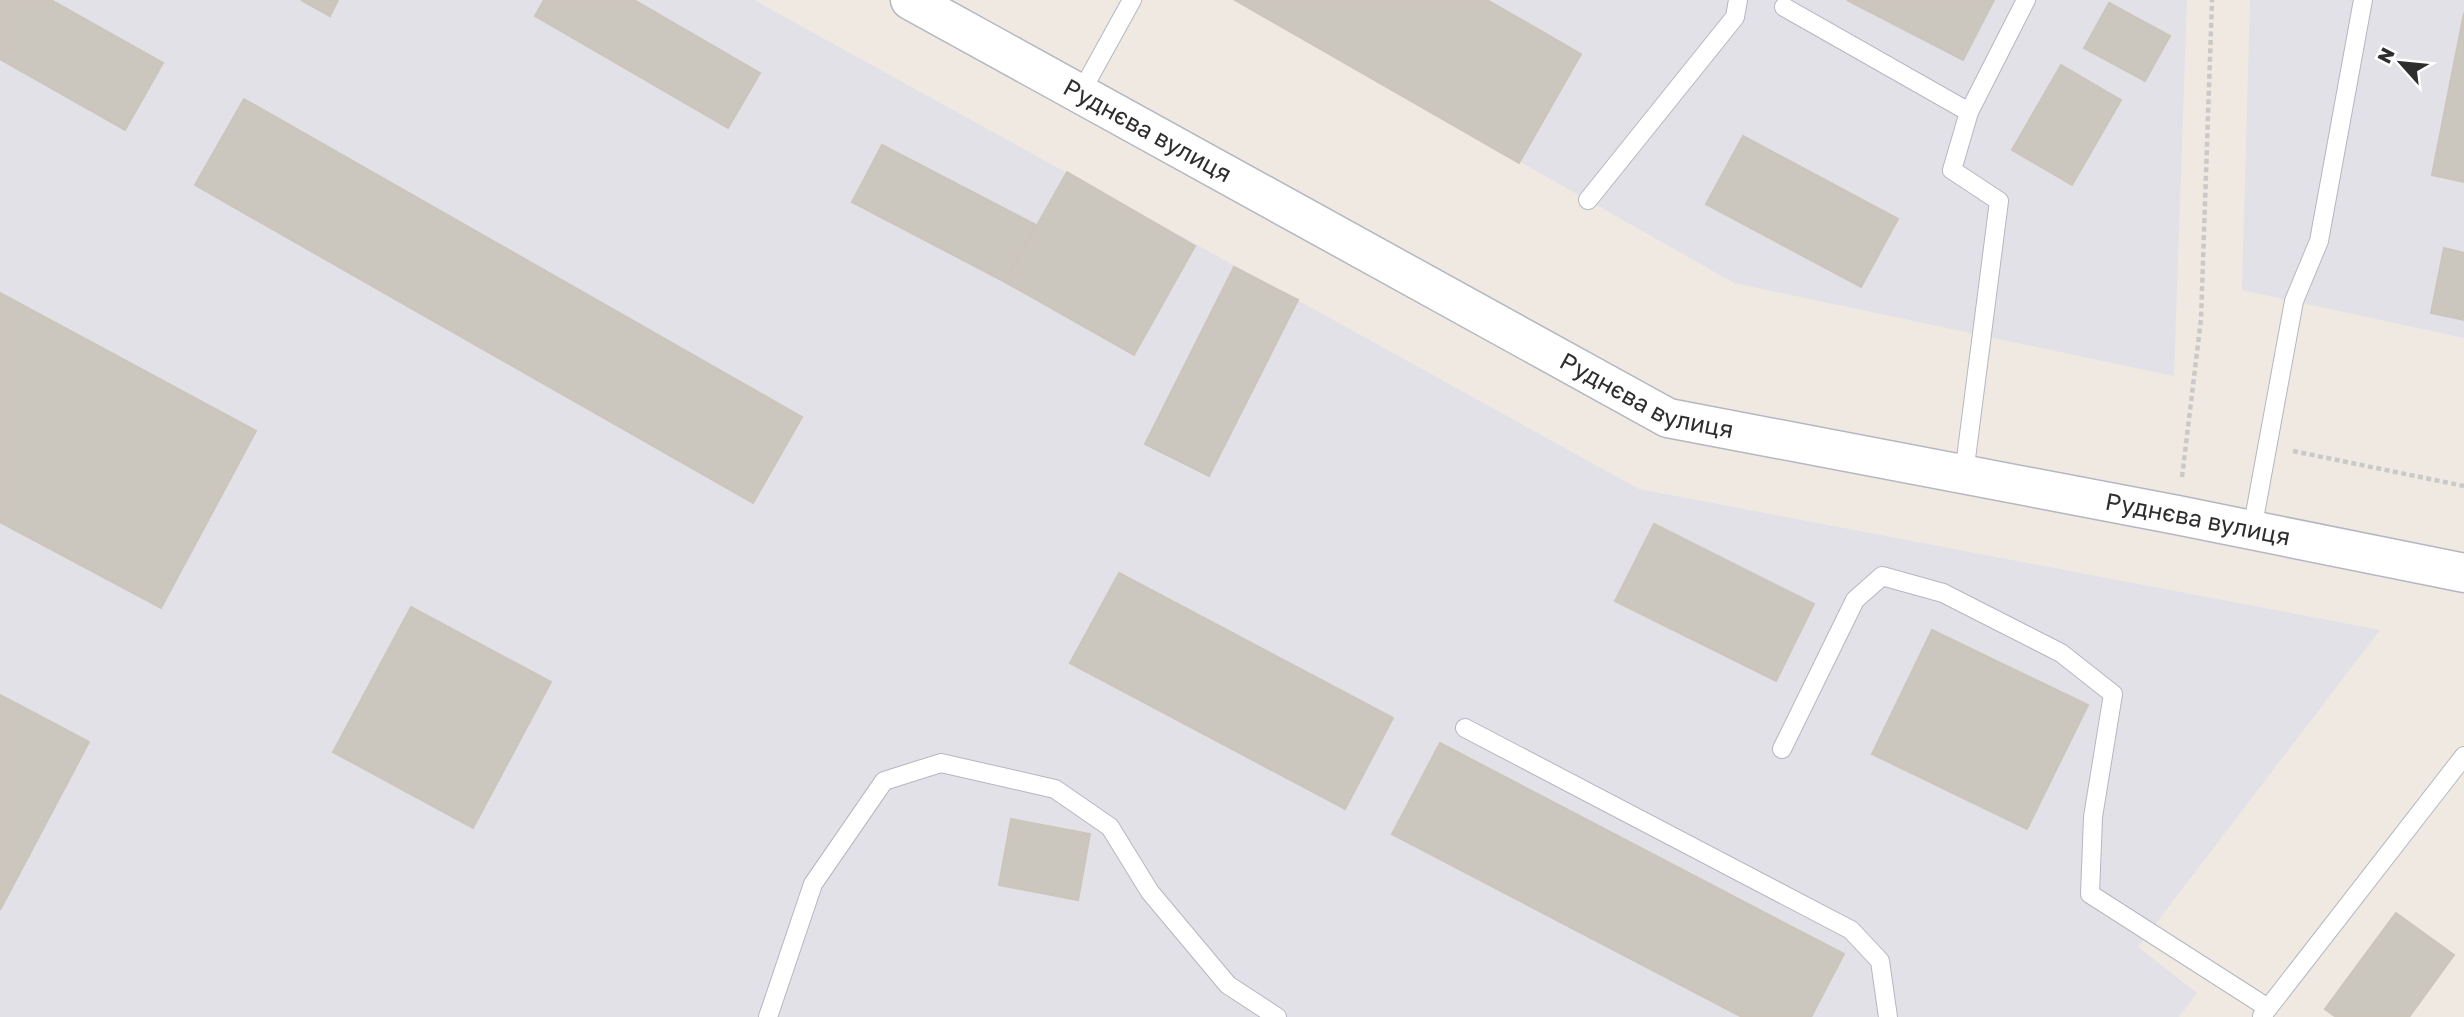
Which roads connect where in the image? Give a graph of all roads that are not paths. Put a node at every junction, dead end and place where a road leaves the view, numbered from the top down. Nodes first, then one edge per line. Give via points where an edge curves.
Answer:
1 (910, 0) edge
2 (1132, 0) edge
3 (1738, 0) edge
4 (2026, 0) edge
5 (2363, 0) edge
6 (1784, 7) dead end
7 (1080, 93) junction
8 (1969, 112) junction
9 (1588, 200) dead end
10 (1964, 474) junction
11 (2252, 530) junction
12 (2464, 573) edge
13 (1465, 728) dead end
14 (1782, 749) dead end
15 (2464, 756) edge
16 (2265, 1012) edge
17 (768, 1017) edge
18 (1277, 1017) edge
19 (1888, 1017) edge

1 - 7 street, Руднєва вулиця
2 - 7 lane
3 - 9 lane via 1735,17
4 - 8 lane
5 - 11 lane via 2319,241 2294,301
6 - 8 lane
7 - 10 street, Руднєва вулиця via 1668,418
8 - 10 lane via 1952,170 1999,201
10 - 11 street, Руднєва вулиця
11 - 12 street, Руднєва вулиця
13 - 19 lane via 1852,930 1880,961
14 - 16 lane via 1856,600 1882,576 1942,593 2061,653 2113,694 2093,817 2090,894
15 - 16 lane
17 - 18 lane via 813,884 884,781 941,764 1055,789 1110,827 1150,892 1228,985

